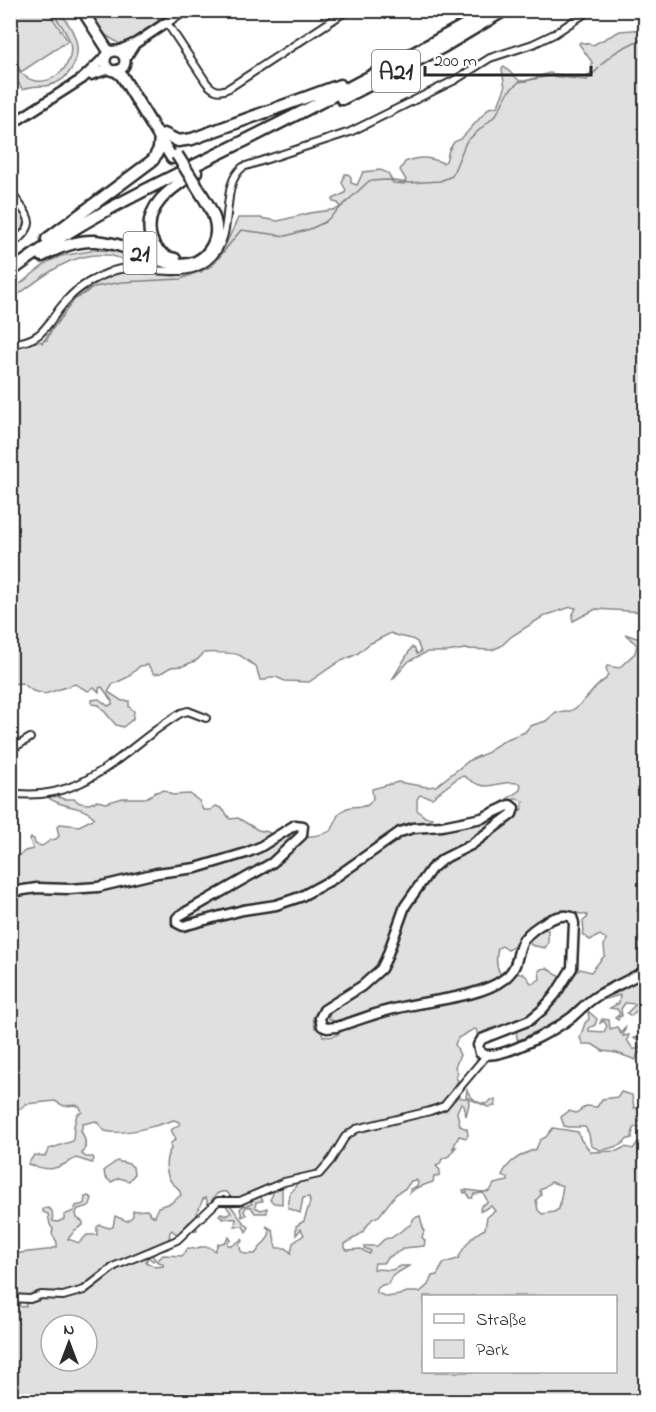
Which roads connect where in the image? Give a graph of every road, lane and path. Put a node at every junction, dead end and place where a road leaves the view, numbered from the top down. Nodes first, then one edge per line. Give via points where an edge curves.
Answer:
1 (82, 10) edge
2 (185, 10) edge
3 (348, 10) edge
4 (491, 10) edge
5 (506, 10) edge
6 (590, 10) edge
7 (167, 23) junction
8 (448, 34) junction
9 (136, 43) junction
10 (110, 54) junction
11 (118, 66) junction
12 (82, 79) junction
13 (284, 124) junction
14 (10, 125) edge
15 (162, 135) junction
16 (200, 170) junction
17 (10, 191) edge
18 (199, 194) junction
19 (75, 230) junction
20 (10, 246) edge
21 (10, 272) edge
22 (10, 344) edge
23 (206, 718) dead end
24 (30, 738) dead end
25 (10, 750) edge
26 (10, 793) edge
27 (10, 892) edge
28 (645, 970) edge
29 (486, 1056) junction
30 (10, 1298) edge

1 - 10 main road
2 - 7 street
3 - 7 street via 220,91 209,86
4 - 8 highway, A21
5 - 13 highway, A21 via 418,60
6 - 22 street via 554,34 490,58 455,81 359,128 243,167 231,185 223,238 207,262 185,272 136,267 111,272 68,298 40,340
7 - 9 street
8 - 13 highway, A21
8 - 15 highway via 331,88 192,140 178,141
9 - 10 street
9 - 11 street
10 - 11 main road
10 - 11 main road via 104,63
10 - 12 street
11 - 12 street
11 - 15 highway
12 - 14 street
13 - 16 highway, A21
13 - 19 highway, A21 via 128,198
15 - 18 highway
15 - 21 highway via 153,160 50,236
16 - 18 highway via 167,192 153,212 151,236 164,255 187,259 208,243 210,221
16 - 19 highway, A21
17 - 20 street via 30,222 27,232
18 - 21 highway, 21 via 214,214 216,234 208,252 194,263 168,264 113,244 91,241 57,249
19 - 21 highway, A21
23 - 26 street via 189,711 181,713 113,765 59,790 29,796
24 - 25 street
27 - 29 street via 101,886 199,867 246,854 295,825 303,826 302,835 272,862 179,915 177,923 183,926 300,897 407,830 477,819 512,806 512,814 468,848 430,869 405,906 381,969 362,986 328,1006 320,1018 322,1026 332,1028 395,1008 486,989 510,973 530,933 554,918 569,915 574,923 574,959 569,977 530,1020 482,1039 478,1051
28 - 29 street via 596,997 550,1031
29 - 30 street via 444,1106 356,1129 345,1137 319,1174 289,1180 238,1202 220,1200 177,1240 115,1266 83,1291 63,1296

